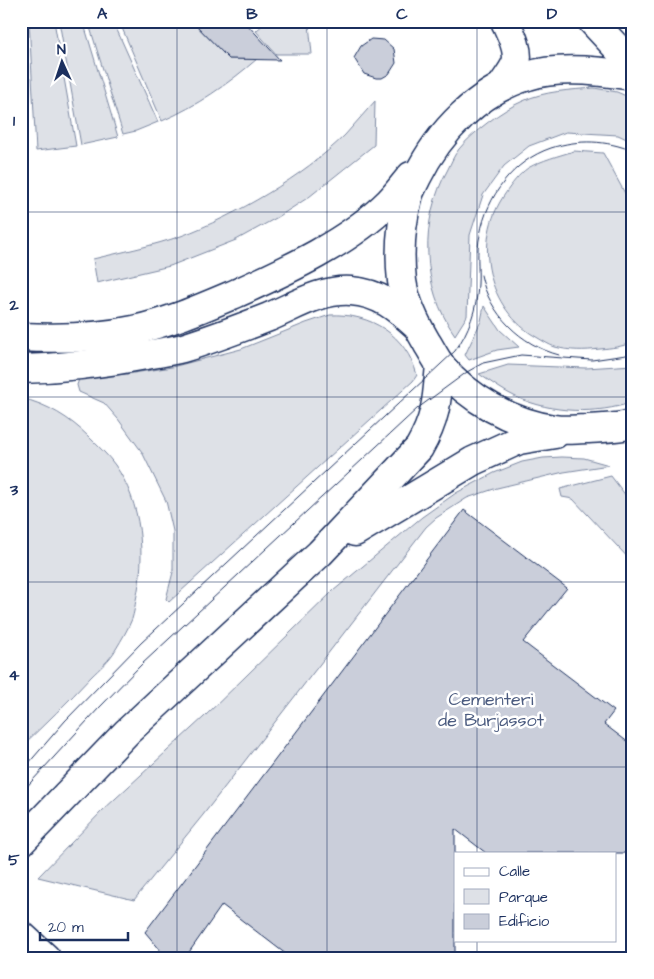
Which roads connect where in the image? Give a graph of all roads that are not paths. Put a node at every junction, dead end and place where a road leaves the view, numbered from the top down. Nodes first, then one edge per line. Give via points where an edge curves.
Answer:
1 (505, 21) edge
2 (592, 21) edge
3 (633, 65) edge
4 (633, 76) edge
5 (502, 86) junction
6 (425, 160) junction
7 (416, 326) junction
8 (21, 337) edge
9 (440, 364) junction
10 (21, 369) edge
11 (614, 429) edge
12 (320, 554) junction
13 (21, 842) edge
14 (21, 935) edge
15 (46, 958) edge

1 - 5 main road via 514,42 516,62
2 - 3 main road
4 - 5 main road via 602,71 559,71 529,75
5 - 6 main road via 451,125
6 - 7 main road via 408,196 401,235 402,282
6 - 8 main road via 388,202 350,233 301,262 225,298 165,322 133,330 74,338
7 - 9 main road
7 - 10 main road via 394,305 375,296 351,291 325,294 300,302 230,332 182,348 97,364
9 - 11 main road via 455,381 486,405 520,421 555,430
9 - 12 main road via 436,410 419,448
11 - 12 main road via 519,440 425,488
12 - 13 main road via 127,732
14 - 15 main road

